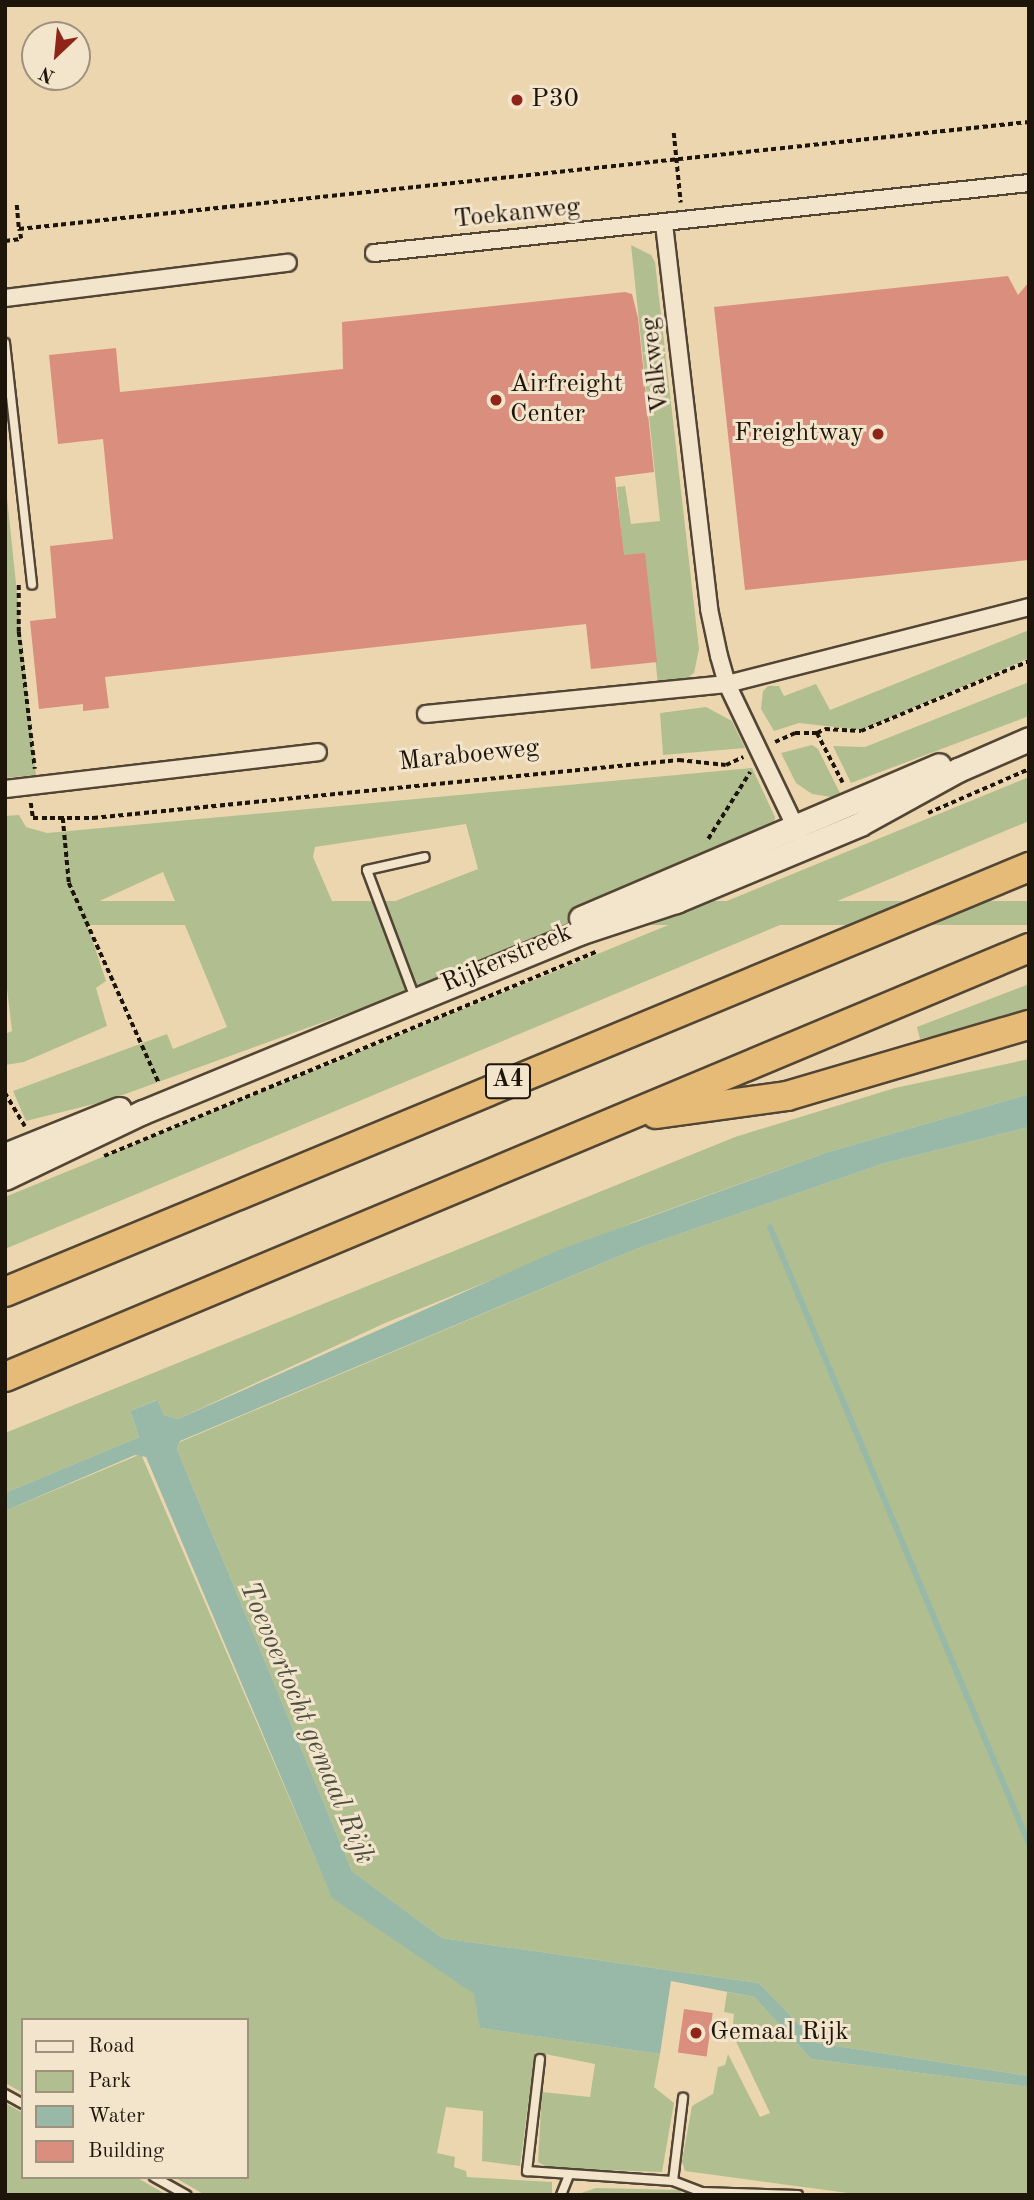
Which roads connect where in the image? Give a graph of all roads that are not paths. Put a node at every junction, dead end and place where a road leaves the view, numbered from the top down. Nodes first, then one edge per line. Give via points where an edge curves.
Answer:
1 (1029, 183) edge
2 (664, 224) junction
3 (374, 253) dead end
4 (288, 263) dead end
5 (5, 298) edge
6 (5, 343) edge
7 (32, 584) road end
8 (1029, 607) edge
9 (727, 684) junction
10 (426, 714) dead end
11 (1029, 727) edge
12 (1029, 739) edge
13 (318, 752) dead end
14 (5, 789) edge
15 (800, 837) junction
16 (425, 857) dead end
17 (1023, 868) edge
18 (1029, 948) edge
19 (414, 995) junction
20 (1029, 1025) edge
21 (1029, 1041) edge
22 (932, 1050) junction
23 (165, 1097) junction
24 (618, 1119) junction
25 (5, 1155) edge
26 (5, 1178) edge
27 (5, 1292) edge
28 (5, 1377) edge
29 (540, 2059) dead end
30 (5, 2094) edge
31 (683, 2098) dead end
32 (21, 2103) edge
33 (569, 2175) junction
34 (158, 2179) edge
35 (673, 2181) junction
36 (699, 2194) edge
37 (186, 2195) edge
38 (561, 2195) edge
39 (798, 2195) edge

1 - 2 street
2 - 3 street, Toekanweg
2 - 9 street, Valkweg via 709,609
4 - 5 street
6 - 7 lane
8 - 9 street
9 - 10 street
9 - 15 street, Valkweg
11 - 15 street, Rijkerstreek via 851,804
12 - 15 street, Rijkerstreek via 958,770 860,824
13 - 14 street
15 - 19 street, Rijkerstreek
16 - 19 lane via 367,870
17 - 27 highway, A4
18 - 24 highway
19 - 23 street, Rijkerstreek
20 - 22 highway
21 - 22 highway
22 - 24 highway via 787,1096
23 - 25 street, Rijkerstreek
23 - 26 street, Rijkerstreek
24 - 28 highway
29 - 33 lane via 527,2171
30 - 32 lane
31 - 35 lane
33 - 35 lane
33 - 38 lane
34 - 37 lane
35 - 36 lane
36 - 39 lane

